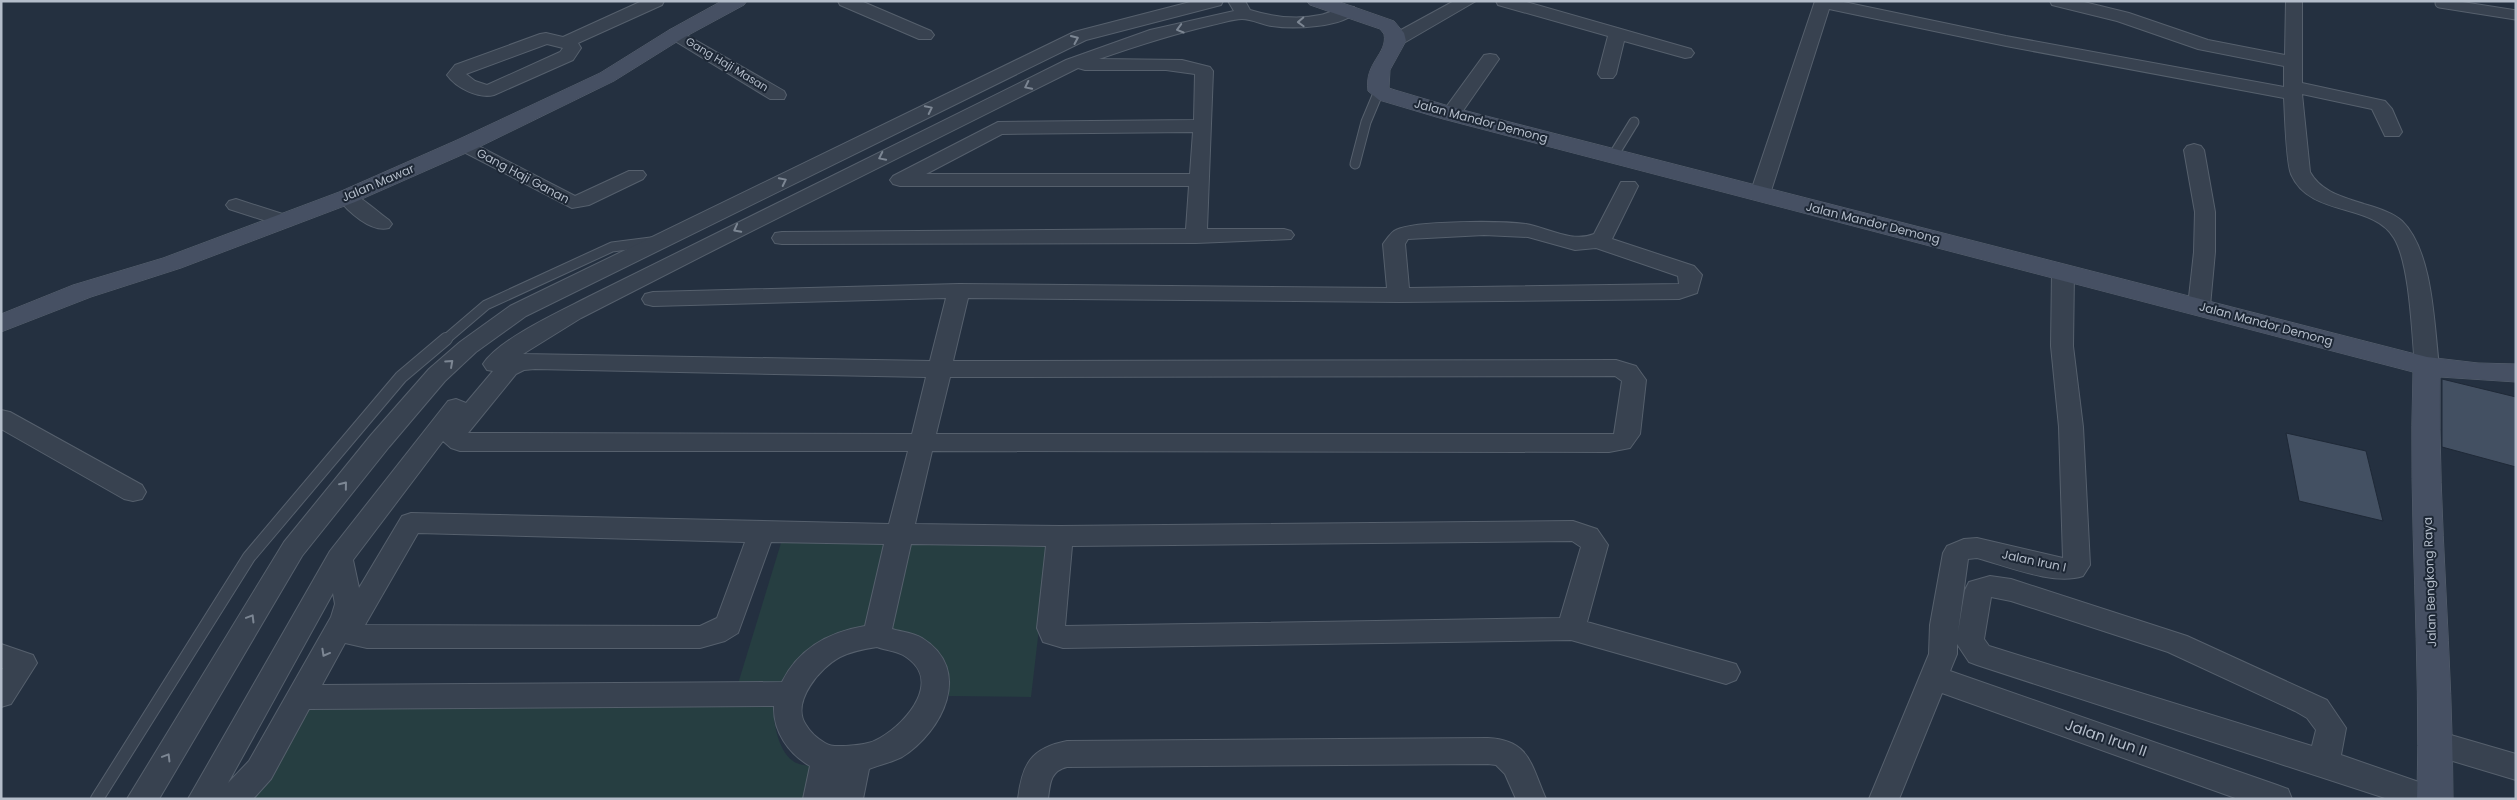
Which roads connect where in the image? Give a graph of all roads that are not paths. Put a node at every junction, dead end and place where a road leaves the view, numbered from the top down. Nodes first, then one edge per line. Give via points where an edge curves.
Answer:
1 (656, 1) edge
2 (737, 1) edge
3 (846, 1) edge
4 (1468, 1) edge
5 (1504, 1) edge
6 (2058, 1) edge
7 (2294, 1) edge
8 (1823, 2) edge
9 (2440, 2) dead end
10 (1333, 5) edge
11 (1210, 8) edge
12 (1240, 8) edge
13 (2516, 15) edge
14 (1617, 33) junction
15 (676, 34) junction
16 (925, 35) dead end
17 (1396, 40) junction
18 (567, 42) junction
19 (1685, 53) dead end
20 (1490, 59) dead end
21 (2293, 62) junction
22 (1072, 64) junction
23 (1607, 74) dead end
24 (2293, 90) junction
25 (1379, 91) junction
26 (777, 95) dead end
27 (1451, 114) junction
28 (1634, 122) dead end
29 (1203, 126) junction
30 (2392, 132) dead end
31 (465, 145) junction
32 (2194, 150) dead end
33 (1613, 156) junction
34 (1355, 164) dead end
35 (636, 175) dead end
36 (1200, 180) junction
37 (1628, 186) dead end
38 (1760, 194) junction
39 (347, 197) junction
40 (236, 205) dead end
41 (285, 221) junction
42 (382, 224) dead end
43 (1284, 236) dead end
44 (1196, 237) junction
45 (782, 238) dead end
46 (661, 241) junction
47 (1597, 241) junction
48 (2064, 272) junction
49 (959, 291) junction
50 (1399, 295) junction
51 (653, 299) dead end
52 (2199, 306) junction
53 (1, 324) edge
54 (2428, 366) junction
55 (940, 369) junction
56 (2516, 373) edge
57 (1, 418) edge
58 (922, 444) junction
59 (133, 492) dead end
60 (761, 532) junction
61 (900, 533) junction
62 (1060, 536) junction
63 (340, 558) junction
64 (1571, 629) junction
65 (878, 636) junction
66 (1, 656) edge
67 (1726, 672) dead end
68 (1935, 678) junction
69 (790, 694) junction
70 (1, 695) edge
71 (300, 697) junction
72 (2437, 744) junction
73 (827, 759) junction
74 (856, 759) junction
75 (2324, 763) junction
76 (2516, 767) edge
77 (97, 799) edge
78 (142, 799) edge
79 (203, 799) edge
80 (233, 799) edge
81 (818, 799) edge
82 (848, 799) edge
83 (1033, 799) edge
84 (1531, 799) edge
85 (1884, 799) edge
86 (2277, 799) edge
87 (2428, 799) edge
88 (2435, 799) edge

1 - 18 street
2 - 15 main road, Jalan Mawar
3 - 16 street
4 - 17 street
5 - 14 street
6 - 21 street via 2123,17 2204,45
7 - 21 street
8 - 24 street via 2026,45
8 - 38 street
9 - 13 lane
10 -> 12 street via 1335,17 1300,23 1269,20
10 - 17 main road via 1387,25
11 - 12 street
11 -> 22 street
46 -> 11 street via 1080,36
14 - 19 street
14 - 23 street
15 - 26 street, Gang Haji Masan
15 - 31 main road, Jalan Mawar via 607,77
17 - 25 main road via 1376,73
18 - 18 street via 543,38 461,69 456,75 482,90 497,88 563,59 572,48
20 - 27 street
21 - 24 street
22 - 29 street via 1199,68 1204,71
22 -> 63 street via 754,220 572,315 511,351 480,376
24 - 30 street via 2378,105 2383,109
24 - 54 street via 2302,181 2324,196 2374,213 2405,237 2417,280
25 - 27 main road, Jalan Mandor Demong
25 - 34 lane via 1366,122
27 - 33 main road, Jalan Mandor Demong
28 - 33 lane
29 - 36 street
29 - 36 street via 998,128 900,180
31 - 35 street, Gang Haji Ganan via 572,202 582,201
31 - 39 main road, Jalan Mawar
32 - 52 street via 2204,196 2205,226
33 - 38 main road, Jalan Mandor Demong
36 - 44 street
37 - 47 street via 1602,238
38 - 48 main road, Jalan Mandor Demong
39 - 41 main road, Jalan Mawar
39 - 42 street
40 - 41 street
41 - 53 main road, Jalan Mawar via 172,263 82,291
43 - 44 street
44 - 45 street
46 - 77 lane via 612,247 486,305 401,377 249,557
78 -> 46 street via 293,549 436,375 518,311
47 - 50 street via 1571,243 1513,229 1409,232 1401,235 1394,244
47 - 50 street via 1686,271 1691,275 1689,288 1679,292
48 - 52 main road, Jalan Mandor Demong
48 - 68 street, Jalan Irun I via 2062,346 2071,427 2077,565 2074,569 2054,568 1977,548 1956,553 1944,625 1943,654
49 - 50 street
49 - 51 street
49 - 55 street
52 - 54 main road, Jalan Mandor Demong
54 - 56 main road, Jalan Mandor Demong
54 - 72 main road, Jalan Bengkong Raya via 2425,410 2428,546
55 - 58 street
55 - 58 street via 519,362 508,368 454,434 460,442
55 - 58 street via 1616,368 1628,372 1634,380 1628,434 1621,442
57 - 59 street
58 - 61 street
60 - 60 street via 411,523 351,625 353,634 367,637 690,637 715,633 728,625
60 - 61 street
61 - 62 street
61 - 65 street
62 - 64 street via 1051,628 1053,634 1063,637
62 - 64 street via 1573,531 1588,536 1595,545
63 -> 71 street via 348,604 344,619
63 - 79 street
64 - 67 street
65 - 69 street via 841,643 824,652 797,678
65 - 74 street via 899,639 916,647 929,660 936,677 936,695 928,715 914,732 895,746
66 - 70 street via 23,663
68 - 85 street, Jalan Irun I
68 - 86 street, Jalan Irun II
69 - 71 street
69 - 73 street via 787,710 790,726 798,740
71 - 80 street via 260,770
72 - 76 street
72 - 88 main road, Jalan Bengkong Raya
73 - 74 street
73 - 81 street
74 - 82 street
75 - 75 street via 2331,728 2317,709 2305,702 2178,644 2011,590 1989,586 1980,590 1970,641 1979,654
75 - 87 street
83 - 84 street via 1041,767 1048,758 1067,754 1488,751 1504,752 1516,765

